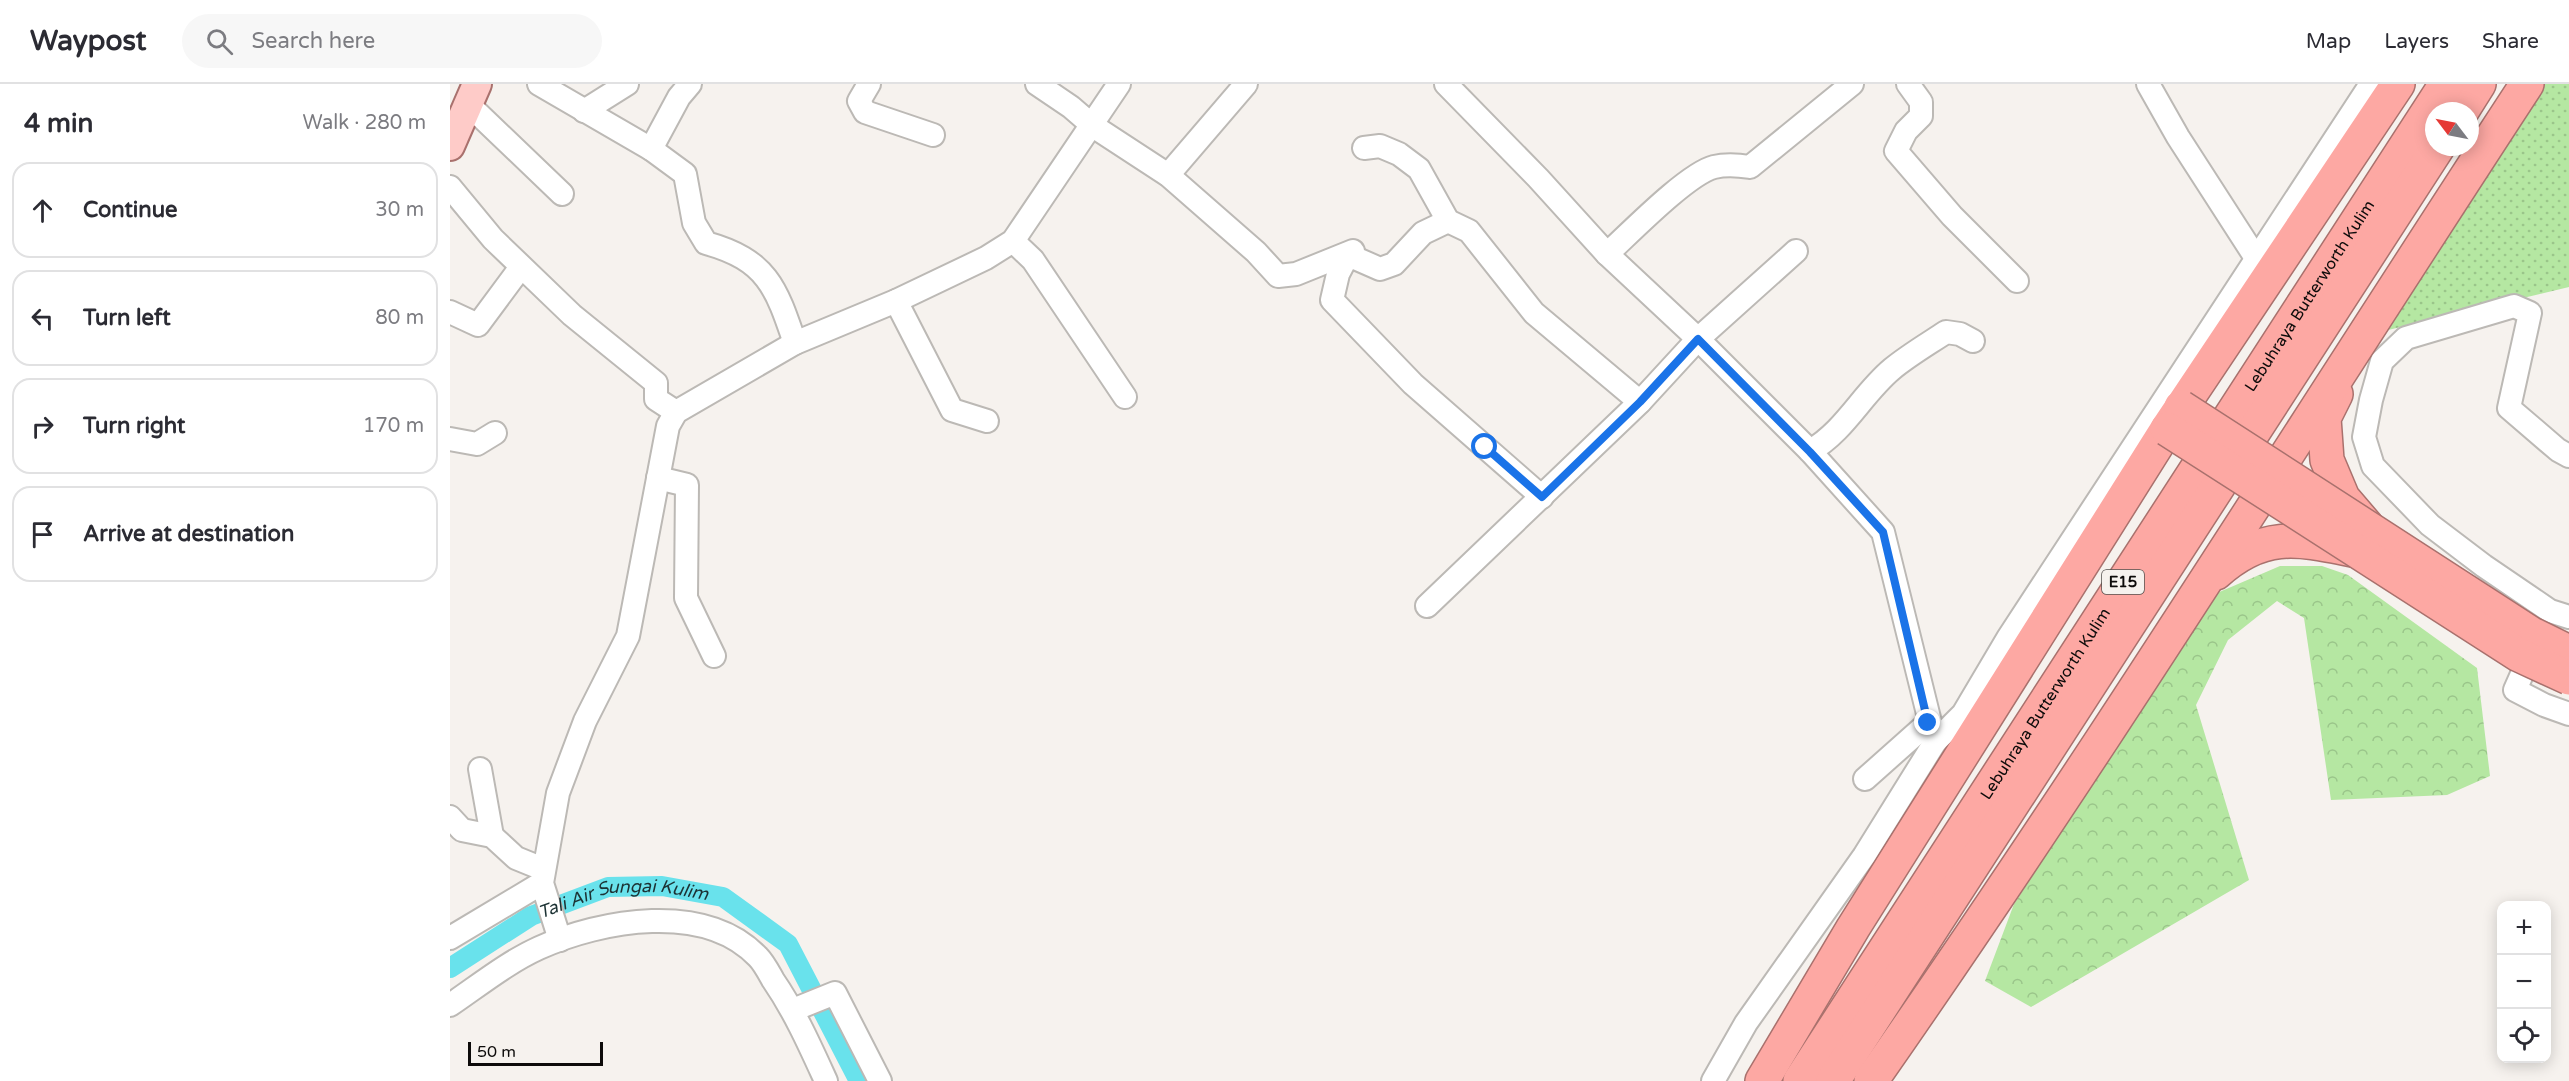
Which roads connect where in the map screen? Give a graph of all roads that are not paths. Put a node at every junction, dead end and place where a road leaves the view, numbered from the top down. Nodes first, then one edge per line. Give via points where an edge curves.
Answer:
1 (539, 84) edge
2 (627, 84) edge
3 (690, 84) edge
4 (869, 84) edge
5 (1037, 84) edge
6 (1119, 84) edge
7 (1246, 84) edge
8 (1446, 84) edge
9 (1852, 84) edge
10 (1908, 84) edge
11 (2148, 84) edge
12 (2372, 84) edge
13 (2398, 84) edge
14 (2446, 84) edge
15 (2479, 84) edge
16 (2527, 84) edge
17 (473, 95) edge
18 (2468, 102) edge
19 (584, 111) junction
20 (1093, 126) junction
21 (933, 135) dead end
22 (450, 146) edge
23 (1364, 148) dead end
24 (651, 149) junction
25 (2432, 156) edge
26 (1168, 175) junction
27 (450, 187) edge
28 (562, 194) dead end
29 (1448, 221) junction
30 (1013, 241) junction
31 (1796, 250) dead end
32 (1353, 251) junction
33 (1606, 254) junction
34 (2256, 258) junction
35 (521, 267) junction
36 (2018, 281) dead end
37 (896, 301) junction
38 (450, 312) edge
39 (2361, 338) junction
40 (1698, 339) junction
41 (1973, 341) dead end
42 (795, 343) junction
43 (1125, 397) dead end
44 (1640, 402) junction
45 (676, 412) junction
46 (2174, 418) junction
47 (987, 421) dead end
48 (495, 433) dead end
49 (450, 439) edge
50 (1810, 452) junction
51 (2569, 456) edge
52 (658, 477) junction
53 (2270, 480) junction
54 (1542, 497) junction
55 (2364, 540) junction
56 (2203, 584) junction
57 (1427, 606) dead end
58 (2560, 614) edge
59 (2569, 652) edge
60 (714, 656) dead end
61 (2569, 678) edge
62 (2569, 714) edge
63 (1932, 732) junction
64 (480, 769) dead end
65 (1865, 779) dead end
66 (450, 817) edge
67 (492, 837) junction
68 (544, 884) junction
69 (559, 933) junction
70 (450, 938) edge
71 (450, 1005) edge
72 (799, 1008) junction
73 (825, 1081) edge
74 (880, 1081) edge
75 (1713, 1081) edge
76 (1762, 1081) edge
77 (1800, 1081) edge
78 (1833, 1081) edge
79 (1871, 1081) edge

1 - 19 street
2 - 19 street
3 - 24 street
4 - 21 street via 859,101 865,112
5 - 20 street
6 - 20 street
7 - 26 street
8 - 33 street
9 - 33 street via 1750,167 1712,167 1690,179
10 - 36 street via 1921,102 1921,116 1906,131 1896,151 1952,216
11 - 34 street
12 - 34 street
13 - 46 highway
14 - 77 highway, Lebuhraya Butterworth Kulim / E15
15 - 18 highway
16 - 39 highway
17 - 22 main road
17 - 28 street
19 - 24 street
20 - 26 street
20 - 30 street
23 - 29 street via 1380,146 1419,169
24 - 42 street via 686,174 694,223 706,243 733,251 768,280 778,294
25 - 78 highway, Lebuhraya Butterworth Kulim / E15
26 - 32 street via 1278,276 1296,274
27 - 35 street via 493,240
29 - 32 street via 1423,233 1394,264 1380,268
29 - 44 street via 1469,231 1534,313
30 - 37 street
30 - 43 street via 1033,261
31 - 40 street
32 - 54 street via 1338,274 1332,300 1413,384
33 - 40 street
34 - 63 street via 2008,638 1963,714
35 - 38 street via 478,326
35 - 45 street via 656,384 656,399
37 - 42 street
37 - 47 street via 952,410
39 - 53 highway
39 - 55 highway, bridge via 2325,418 2327,460
40 - 44 street
40 - 50 street
41 - 50 street via 1946,332 1892,369 1827,441
42 - 45 street
44 - 54 street
45 - 52 street via 668,426
46 - 53 highway, bridge
46 - 76 highway via 1853,928
48 - 49 street via 477,444
50 - 63 street via 1883,532
51 - 58 street via 2509,408 2530,312 2514,306 2406,338 2382,361 2364,437 2373,466 2430,525 2484,566
52 - 60 street via 687,485 686,598
52 - 68 street via 628,636 585,721 558,793
53 - 55 highway, bridge
53 - 56 highway
54 - 57 street
55 - 56 highway via 2272,541 2234,556
55 - 59 highway, bridge
55 - 61 highway, bridge via 2519,655
56 - 79 highway
58 - 62 street via 2515,690
63 - 65 street
63 - 75 street via 1864,855 1746,1023
64 - 67 street
66 - 67 street via 462,830
67 - 68 street
68 - 69 street
68 - 70 street
69 - 71 street
69 - 72 street via 631,922 679,921 710,927 758,957
72 - 73 street
72 - 74 street via 835,993

